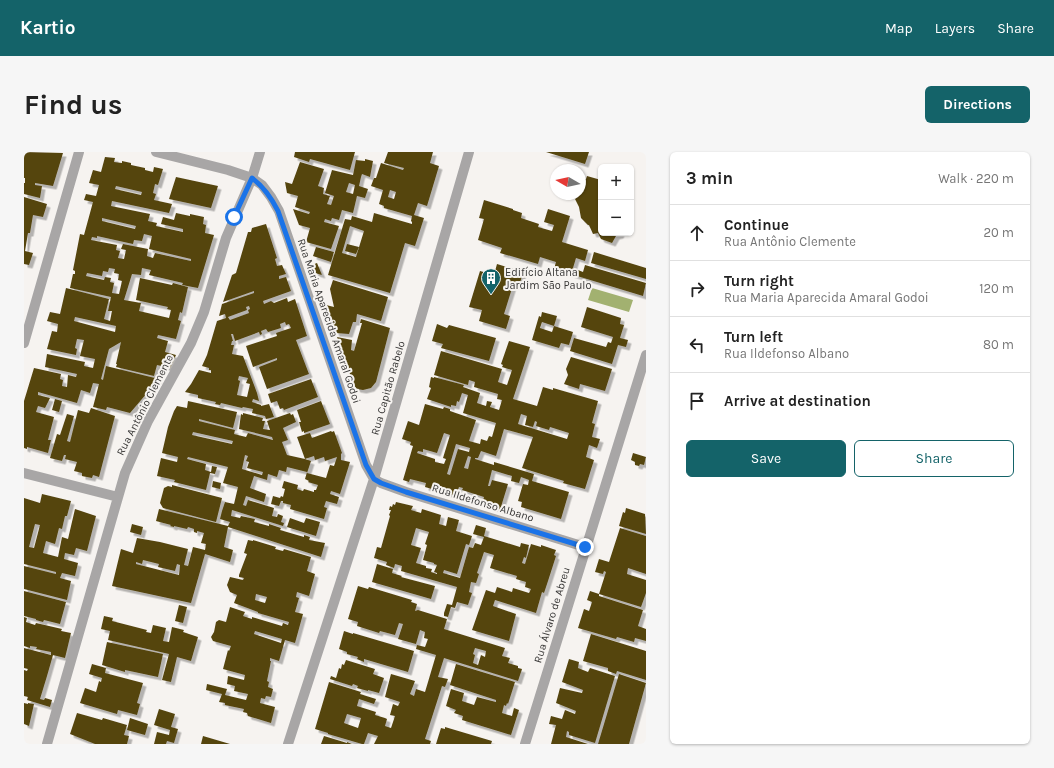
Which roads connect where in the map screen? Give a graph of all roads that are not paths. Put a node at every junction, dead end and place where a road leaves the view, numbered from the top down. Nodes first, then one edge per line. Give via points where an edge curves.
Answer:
1 (79, 152) edge
2 (156, 152) edge
3 (260, 152) edge
4 (470, 152) edge
5 (252, 178) junction
6 (24, 343) edge
7 (646, 355) edge
8 (24, 473) edge
9 (374, 479) junction
10 (118, 497) junction
11 (585, 547) junction
12 (47, 744) edge
13 (288, 744) edge
14 (525, 744) edge

1 - 6 street
2 - 5 street
3 - 5 street, Rua Antônio Clemente
4 - 9 street, Rua Capitão Rabelo
5 - 9 street, Rua Maria Aparecida Amaral Godoi via 262,185 278,211 366,465
5 - 10 street, Rua Antônio Clemente via 226,238 204,312 191,343 148,421
7 - 11 street, Rua Álvaro de Abreu
8 - 10 street
9 - 11 street, Rua Ildefonso Albano via 406,492
9 - 13 street, Rua Capitão Rabelo
10 - 12 street, Rua Antônio Clemente
11 - 14 street, Rua Álvaro de Abreu

